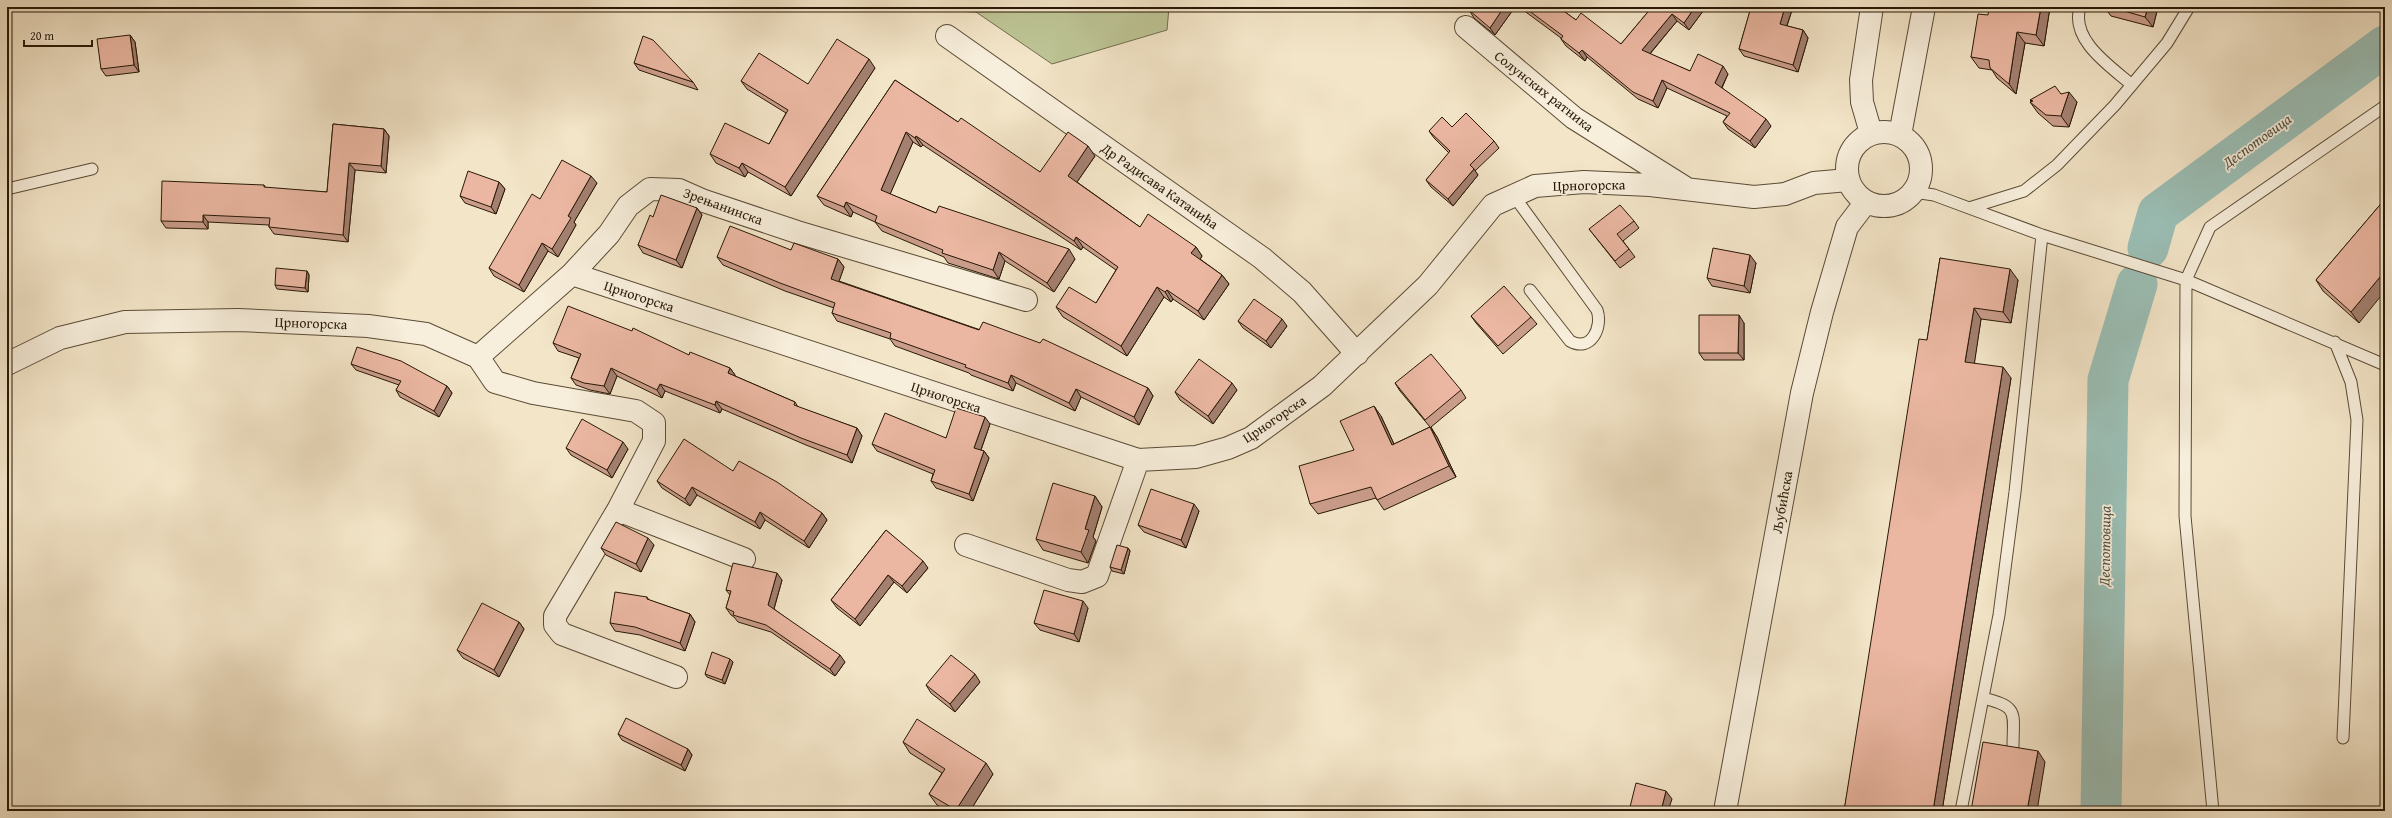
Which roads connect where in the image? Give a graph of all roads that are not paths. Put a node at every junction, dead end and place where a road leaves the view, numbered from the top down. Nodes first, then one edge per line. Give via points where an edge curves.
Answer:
1 (1872, 7) edge
2 (1924, 7) edge
3 (2080, 7) edge
4 (2189, 7) edge
5 (1466, 28) dead end
6 (947, 36) dead end
7 (2132, 85) junction
8 (2385, 106) edge
9 (1871, 133) junction
10 (1900, 134) junction
11 (92, 169) dead end
12 (1848, 180) junction
13 (1687, 188) junction
14 (7, 189) edge
15 (1914, 192) junction
16 (1514, 196) junction
17 (1866, 202) junction
18 (1968, 208) junction
19 (2042, 235) junction
20 (572, 274) junction
21 (2186, 280) junction
22 (1530, 290) dead end
23 (1026, 300) dead end
24 (2335, 342) junction
25 (1357, 354) junction
26 (478, 357) junction
27 (7, 364) edge
28 (2385, 365) edge
29 (1138, 460) junction
30 (618, 510) junction
31 (966, 545) dead end
32 (744, 559) dead end
33 (676, 677) dead end
34 (1983, 698) junction
35 (2343, 738) dead end
36 (2013, 747) edge
37 (1725, 811) edge
38 (1961, 811) edge
39 (2213, 811) edge

1 - 9 street via 1861,80 1862,102
2 - 10 street
3 - 7 lane via 2078,13 2083,37 2100,57
4 - 7 lane via 2167,43
5 - 13 street, Солунских ратника via 1574,118
6 - 25 street, Др Радисава Катанића via 1262,258 1302,292
7 - 18 lane via 2057,165 2024,191
8 - 21 lane via 2210,227
9 - 10 street via 1881,131
9 - 12 street via 1859,141 1850,152 1846,171
10 - 15 street via 1913,145 1921,160 1919,182
11 - 14 lane
12 - 13 street, Црногорска via 1814,183 1785,194 1754,197
12 - 17 street via 1855,192
13 - 16 street, Црногорска via 1584,182 1535,186
15 - 17 street via 1902,202 1887,206
15 - 18 lane via 1934,195
16 - 22 lane via 1597,310 1600,319 1596,335 1586,343 1575,344 1570,341
16 - 25 street, Црногорска via 1493,205 1428,286
17 - 37 street, Љубићска via 1847,227 1802,393
18 - 19 lane
19 - 21 lane
19 - 34 lane via 2015,492 1998,615
20 - 23 street, Зрењанинска via 609,234 628,206 650,189 679,190 797,232
20 - 26 street, Зрењанинска
20 - 29 street, Црногорска
21 - 24 lane
21 - 39 lane via 2185,516
24 - 28 lane
24 - 35 lane via 2351,382 2357,420
25 - 29 street, Црногорска via 1322,386 1251,438 1228,448 1196,456
26 - 27 street, Црногорска via 426,334 368,326 231,320 125,322 60,338
26 - 30 street via 494,382 533,393 636,412 654,423 654,441
29 - 31 street via 1097,576 1082,582 1068,580
30 - 32 street
30 - 33 street via 555,616 555,625 562,634
34 - 36 lane via 2008,706 2013,713
34 - 38 lane

